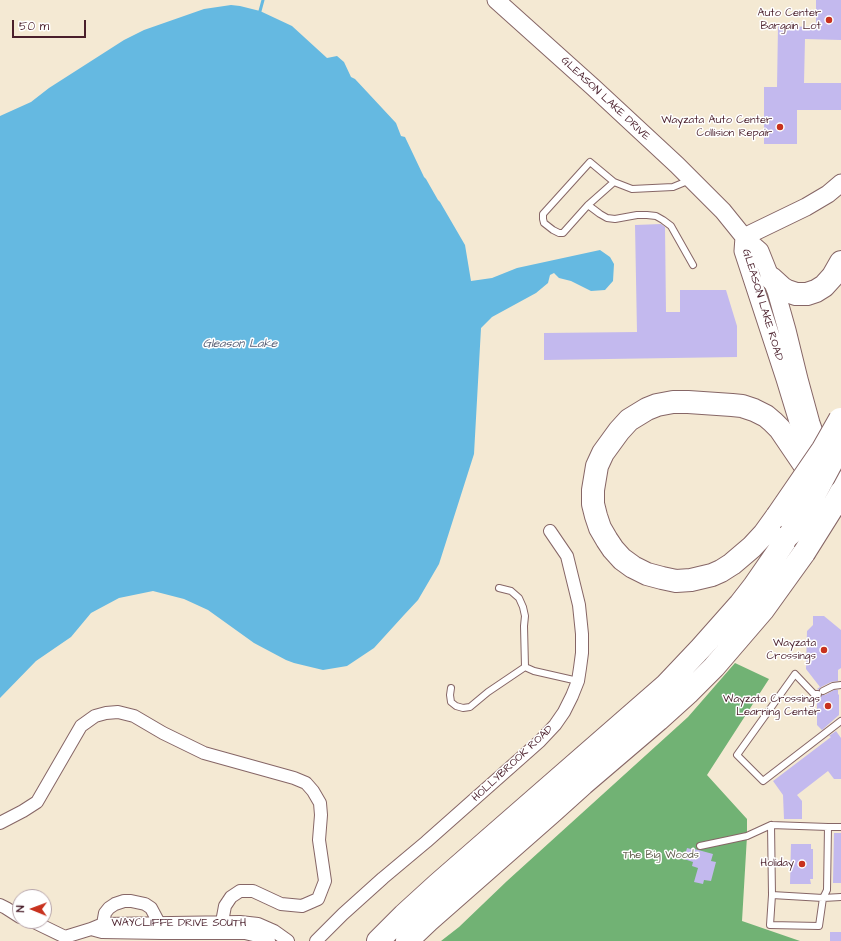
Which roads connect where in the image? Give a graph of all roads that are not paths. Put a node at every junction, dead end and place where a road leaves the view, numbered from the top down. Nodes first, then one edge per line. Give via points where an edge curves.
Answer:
1 (496, 0) edge
2 (691, 179) junction
3 (614, 182) junction
4 (841, 183) edge
5 (588, 205) junction
6 (744, 237) junction
7 (841, 262) edge
8 (693, 265) dead end
9 (771, 278) junction
10 (840, 419) edge
11 (841, 445) edge
12 (835, 491) edge
13 (841, 516) edge
14 (550, 531) dead end
15 (499, 588) dead end
16 (525, 667) junction
17 (578, 681) junction
18 (841, 685) edge
19 (451, 688) dead end
20 (841, 721) edge
21 (0, 823) edge
22 (772, 825) junction
23 (828, 827) junction
24 (841, 827) edge
25 (700, 846) dead end
26 (480, 876) junction
27 (772, 895) junction
28 (841, 897) edge
29 (823, 898) junction
30 (0, 905) edge
31 (12, 912) edge
32 (159, 922) junction
33 (102, 924) junction
34 (223, 927) junction
35 (47, 929) edge
36 (90, 929) junction
37 (65, 939) edge
38 (269, 941) edge
39 (288, 941) edge
40 (316, 941) edge
41 (378, 941) edge
42 (407, 941) edge
43 (427, 941) edge

1 - 2 main road, GLEASON LAKE DRIVE via 594,87
2 - 3 lane via 673,187 632,189
2 - 6 main road, GLEASON LAKE DRIVE via 724,211
3 - 5 lane
3 - 5 lane via 590,162 543,214 544,223 553,230 563,233
4 - 6 main road via 806,207
5 - 8 lane via 607,218 656,216 670,226
6 - 9 main road, GLEASON LAKE ROAD via 760,251
6 - 12 main road, GLEASON LAKE ROAD via 743,251 806,448
7 - 9 highway via 824,286 807,294 786,291
9 - 12 main road, GLEASON LAKE ROAD via 811,423
10 - 12 highway, bridge via 823,449 777,516 764,534 732,564 712,575 676,581 647,574 633,567 622,559 606,540 593,504 597,466 619,431 629,420 647,409 673,402 742,406 766,416 780,429 811,476
11 - 41 highway, bridge via 811,501 754,586 696,654 666,685 438,884
12 - 13 main road, GLEASON LAKE ROAD
12 - 26 highway, bridge via 831,510 804,552 764,610 714,667 658,720
14 - 17 street, HOLLYBROOK ROAD via 568,556 579,605 582,653
15 - 16 lane via 511,591 519,598 523,607
16 - 17 lane
16 - 19 lane via 488,692 470,708 456,706 451,702
17 - 40 street, HOLLYBROOK ROAD via 564,712 540,741 383,878
18 - 20 lane via 814,694 795,674 737,754 763,781
21 - 34 street via 37,802 81,726 106,712 134,716 204,754 306,783 320,803 319,840 325,881 318,899 302,906 280,904 253,891 240,891 231,897 225,906
22 - 23 lane
22 - 25 lane via 747,836
22 - 27 lane
23 - 24 lane
23 - 29 lane via 827,890
26 - 42 highway
26 - 43 highway
27 - 29 lane
27 - 29 lane via 770,925 819,926
28 - 29 lane
30 - 31 street
32 - 33 street, WAYCLIFFE DRIVE SOUTH
32 - 33 street via 151,908 145,904 124,901 109,908
32 - 34 street, WAYCLIFFE DRIVE SOUTH
33 - 36 street, WAYCLIFFE DRIVE SOUTH
34 - 36 street, WAYCLIFFE DRIVE SOUTH via 162,933 102,932
34 - 38 street, WAYCLIFFE DRIVE SOUTH
34 - 39 street, WAYCLIFFE DRIVE SOUTH via 240,922 258,924
35 - 37 street
36 - 37 street, WAYCLIFFE DRIVE SOUTH

